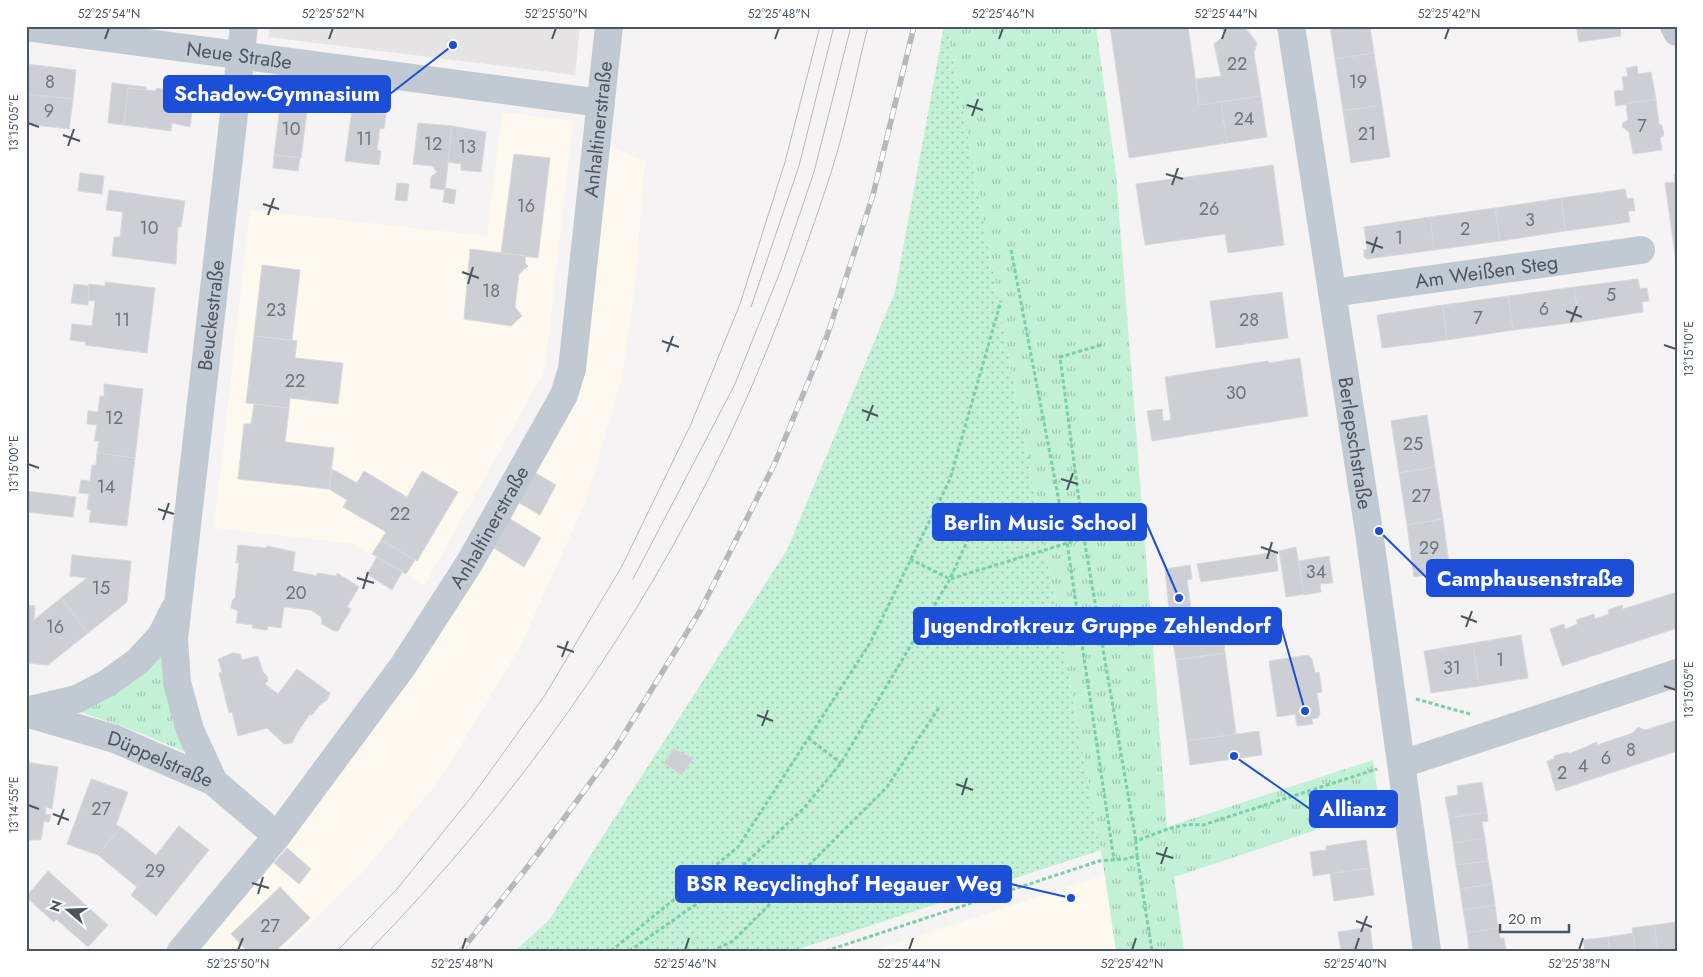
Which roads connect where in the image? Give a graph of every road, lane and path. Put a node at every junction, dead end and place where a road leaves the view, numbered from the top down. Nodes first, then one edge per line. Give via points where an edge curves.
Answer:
1 (244, 26) edge
2 (609, 26) edge
3 (1291, 26) edge
4 (1674, 26) edge
5 (26, 27) edge
6 (1677, 32) edge
7 (242, 55) junction
8 (601, 103) junction
9 (1011, 250) dead end
10 (1641, 250) dead end
11 (1332, 293) junction
12 (1001, 302) dead end
13 (1100, 345) dead end
14 (969, 537) dead end
15 (1084, 538) junction
16 (1067, 543) junction
17 (910, 559) junction
18 (950, 580) junction
19 (177, 604) junction
20 (1677, 673) edge
21 (1410, 697) dead end
22 (940, 706) dead end
23 (26, 712) edge
24 (1472, 715) dead end
25 (808, 738) junction
26 (841, 763) junction
27 (1391, 766) junction
28 (214, 782) junction
29 (277, 836) junction
30 (1136, 841) junction
31 (1138, 856) junction
32 (1114, 860) junction
33 (181, 951) edge
34 (611, 951) edge
35 (629, 951) edge
36 (712, 951) edge
37 (826, 951) edge
38 (1152, 951) edge
39 (1427, 951) edge

1 - 7 street, Beuckestraße
2 - 8 street, Anhaltinerstraße
3 - 11 street, Berlepschstraße
4 - 6 street
5 - 7 street, Neue Straße
7 - 8 street, Neue Straße
7 - 19 street, Beuckestraße
8 - 29 street, Anhaltinerstraße via 572,368 564,395 448,599 403,666
9 - 16 path
10 - 11 street, Am Weißen Steg
11 - 27 street, Berlepschstraße via 1369,532
12 - 17 path via 950,478
13 - 15 path via 1060,357
14 - 18 path
15 - 16 path
15 - 30 path
16 - 18 path
16 - 32 path
17 - 18 path
17 - 25 path via 870,643
18 - 26 path
19 - 23 street, Beuckestraße via 161,636 130,666 77,699
19 - 28 street, Beuckestraße via 174,639 177,683 190,730
20 - 27 street
21 - 24 path
22 - 36 path via 887,787 733,941
23 - 28 street, Düppelstraße via 115,739
25 - 26 path
25 - 34 path via 738,846
26 - 35 path via 804,808 718,889
27 - 30 path via 1203,825 1187,823
27 - 39 street, Berlepschstraße
28 - 29 street, Düppelstraße
29 - 33 street, Anhaltinerstraße
30 - 31 path
31 - 32 path
31 - 38 path
32 - 37 path via 1098,861

